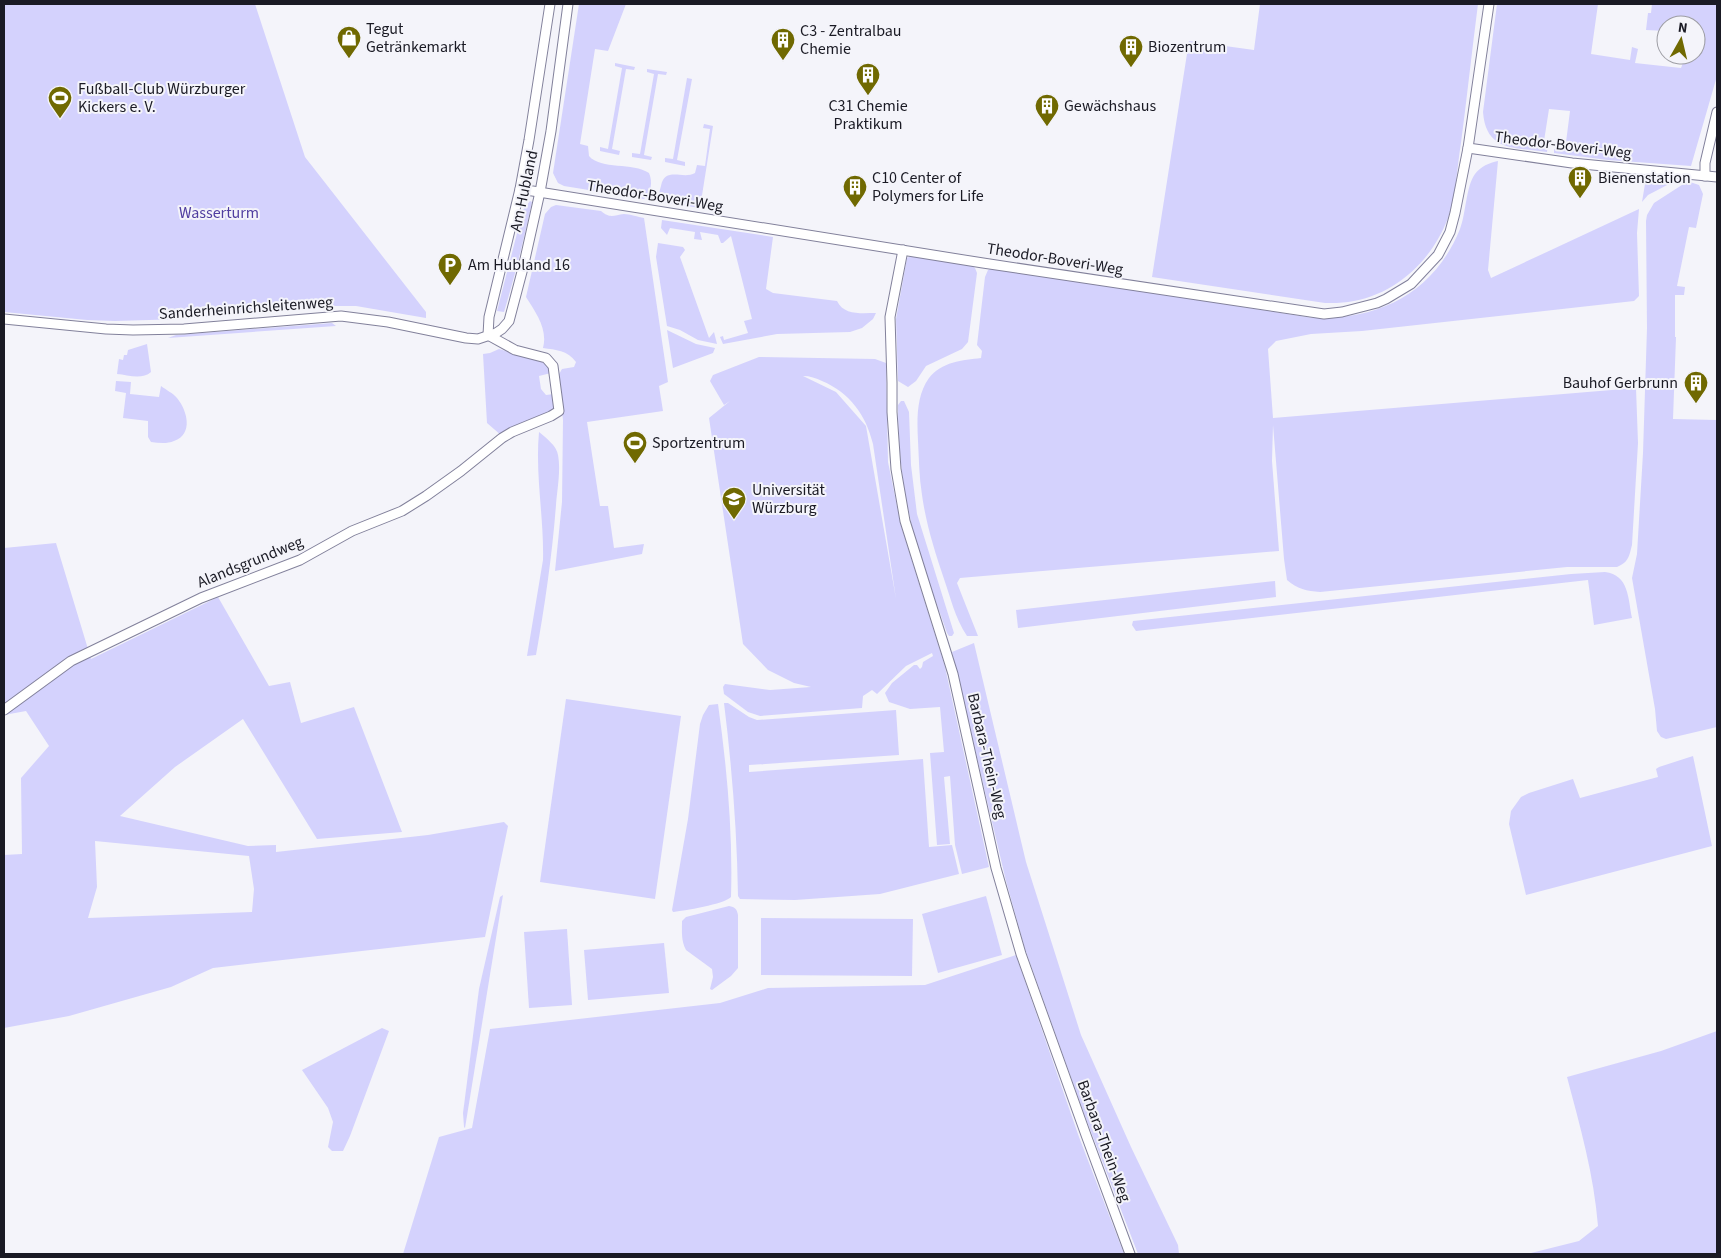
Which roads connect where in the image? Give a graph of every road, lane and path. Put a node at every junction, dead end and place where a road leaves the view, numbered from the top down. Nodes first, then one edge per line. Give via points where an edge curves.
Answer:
1 (550, 4) edge
2 (568, 4) edge
3 (1488, 4) edge
4 (1717, 112) edge
5 (1468, 148) junction
6 (1705, 176) junction
7 (1717, 177) edge
8 (520, 189) junction
9 (540, 192) junction
10 (903, 250) junction
11 (4, 319) edge
12 (488, 335) junction
13 (4, 710) edge
14 (1130, 1254) edge

1 - 8 street, Am Hubland
2 - 9 street, Am Hubland
3 - 5 street, Theodor-Boveri-Weg
4 - 6 street
5 - 6 street, Theodor-Boveri-Weg
5 - 10 street, Theodor-Boveri-Weg via 1456,213 1438,255 1411,284 1386,299 1342,312 1324,314
6 - 7 street, Theodor-Boveri-Weg
8 - 9 street, Theodor-Boveri-Weg
8 - 12 street, Am Hubland via 489,317
9 - 10 street, Theodor-Boveri-Weg
9 - 12 street, Am Hubland via 509,320 502,329
10 - 14 street, Barbara-Thein-Weg via 890,317 892,412 904,521 953,674 996,868 1021,954
11 - 12 street, Sanderheinrichsleitenweg via 133,330 341,316 466,338 478,339
12 - 13 street, Alandsgrundweg via 515,350 546,358 553,366 559,411 502,438 461,471 402,510 352,531 300,560 201,598 71,661

